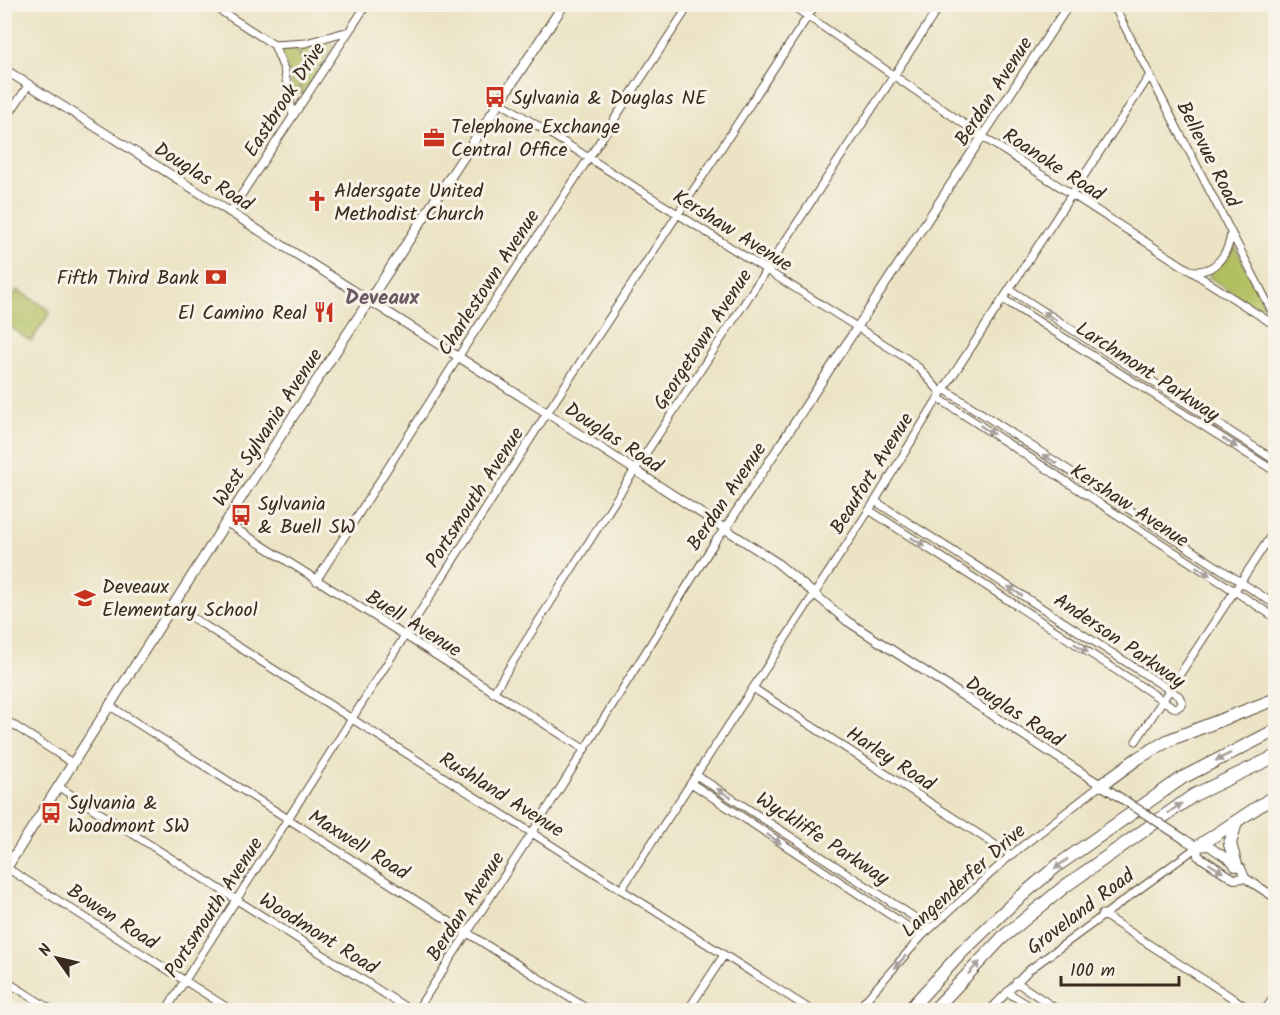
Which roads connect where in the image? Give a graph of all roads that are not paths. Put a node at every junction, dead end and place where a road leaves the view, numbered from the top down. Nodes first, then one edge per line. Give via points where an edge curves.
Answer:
1 (210, 4) edge
2 (367, 4) edge
3 (564, 4) edge
4 (690, 4) edge
5 (790, 4) edge
6 (816, 4) edge
7 (941, 4) edge
8 (1069, 4) edge
9 (1113, 4) edge
10 (1270, 4) edge
11 (1275, 14) edge
12 (808, 17) junction
13 (349, 31) junction
14 (274, 45) junction
15 (4, 69) edge
16 (1150, 75) junction
17 (894, 76) junction
18 (29, 84) junction
19 (500, 102) junction
20 (293, 116) junction
21 (4, 122) edge
22 (983, 137) junction
23 (589, 158) junction
24 (1071, 195) junction
25 (230, 212) junction
26 (678, 215) junction
27 (1231, 233) junction
28 (1182, 267) junction
29 (766, 270) junction
30 (1009, 289) junction
31 (1003, 298) junction
32 (370, 301) junction
33 (1275, 319) edge
34 (1275, 326) edge
35 (857, 328) junction
36 (458, 357) junction
37 (941, 394) junction
38 (547, 413) junction
39 (1275, 461) edge
40 (635, 471) junction
41 (1275, 472) edge
42 (875, 501) junction
43 (868, 510) junction
44 (227, 524) junction
45 (1275, 528) edge
46 (725, 529) junction
47 (316, 580) junction
48 (1240, 582) junction
49 (814, 592) junction
50 (1234, 592) junction
51 (1275, 605) edge
52 (174, 606) junction
53 (1275, 618) edge
54 (404, 636) junction
55 (753, 688) junction
56 (1169, 690) junction
57 (493, 693) junction
58 (1275, 699) edge
59 (1162, 700) junction
60 (110, 706) junction
61 (4, 719) edge
62 (352, 719) junction
63 (1275, 730) edge
64 (1136, 741) dead end
65 (584, 749) junction
66 (1275, 756) edge
67 (74, 764) junction
68 (696, 775) junction
69 (691, 783) junction
70 (59, 787) junction
71 (1106, 788) junction
72 (1275, 795) edge
73 (288, 819) junction
74 (1236, 822) junction
75 (532, 833) junction
76 (1197, 847) junction
77 (1011, 855) junction
78 (7, 863) edge
79 (1236, 865) junction
80 (1245, 878) junction
81 (621, 890) junction
82 (1275, 898) edge
83 (237, 901) junction
84 (1102, 914) junction
85 (931, 928) junction
86 (467, 933) junction
87 (922, 936) junction
88 (724, 955) junction
89 (4, 980) edge
90 (185, 981) junction
91 (1016, 982) junction
92 (1007, 992) junction
93 (1275, 994) edge
94 (52, 1011) edge
95 (166, 1011) edge
96 (231, 1011) edge
97 (410, 1011) edge
98 (417, 1011) edge
99 (589, 1011) edge
100 (688, 1011) edge
101 (811, 1011) edge
102 (857, 1011) edge
103 (909, 1011) edge
104 (934, 1011) edge
105 (990, 1011) edge
106 (1036, 1011) edge
107 (1058, 1011) edge
108 (1251, 1011) edge
109 (1265, 1011) edge

1 - 14 street
2 - 13 street, Eastbrook Drive
3 - 19 main road, West Sylvania Avenue
4 - 23 street, Charlestown Avenue
5 - 12 street, Roanoke Road
6 - 12 street, Portsmouth Avenue
7 - 17 street, Georgetown Avenue
8 - 22 street, Berdan Avenue
9 - 16 street, Bellevue Road
10 - 11 street
12 - 17 street, Roanoke Road
12 - 26 street, Portsmouth Avenue
13 - 14 street via 306,43
13 - 20 street, Eastbrook Drive
14 - 20 street via 284,69
15 - 18 street, Douglas Road
16 - 24 street, Beaufort Avenue
16 - 27 street, Bellevue Road
17 - 22 street, Roanoke Road
17 - 29 street, Georgetown Avenue
18 - 21 street
18 - 25 street, Douglas Road
19 - 23 street, Kershaw Avenue
19 - 32 main road, West Sylvania Avenue
20 - 25 street, Eastbrook Drive
22 - 24 street, Roanoke Road
22 - 35 street, Berdan Avenue
23 - 26 street, Kershaw Avenue
23 - 36 street, Charlestown Avenue
24 - 28 street, Roanoke Road
24 - 30 street, Beaufort Avenue
25 - 32 street, Douglas Road
26 - 29 street, Kershaw Avenue
26 - 38 street, Portsmouth Avenue
27 - 28 street via 1228,251 1217,264 1202,271
27 - 33 street, Bellevue Road
28 - 34 street, Roanoke Road
29 - 35 street, Kershaw Avenue
29 - 40 street, Georgetown Avenue
30 - 31 street, Beaufort Avenue
39 -> 30 street, Larchmont Parkway
31 - 37 street, Beaufort Avenue
31 -> 41 street, Larchmont Parkway
32 - 36 street, Douglas Road
32 - 44 main road, West Sylvania Avenue
35 - 37 street, Kershaw Avenue via 919,368
35 - 46 street, Berdan Avenue
36 - 38 street, Douglas Road
36 - 47 street, Charlestown Avenue
37 - 42 street, Beaufort Avenue
48 -> 37 street, Kershaw Avenue
37 -> 50 street, Kershaw Avenue
38 - 40 street, Douglas Road
38 - 54 street, Portsmouth Avenue
40 - 46 street, Douglas Road
40 - 57 street, Georgetown Avenue
42 - 43 street, Beaufort Avenue
56 -> 42 street, Anderson Parkway
43 - 49 street, Beaufort Avenue
43 -> 59 street, Anderson Parkway
44 - 47 street, Buell Avenue
44 - 52 main road, West Sylvania Avenue
45 - 48 street
46 - 49 street, Douglas Road
46 - 65 street, Berdan Avenue
47 - 54 street, Buell Avenue
48 - 50 street
48 - 51 street, Kershaw Avenue
49 - 55 street, Beaufort Avenue
49 - 71 street, Douglas Road via 857,628
50 - 53 street, Kershaw Avenue
50 - 56 street
52 - 60 main road, West Sylvania Avenue
52 - 62 street, Rushland Avenue
54 - 57 street, Buell Avenue
54 - 62 street, Portsmouth Avenue
55 - 68 street, Beaufort Avenue
55 - 77 street, Harley Road
56 - 59 street
56 - 59 street, Anderson Parkway via 1179,696 1181,705 1173,707
57 - 65 street, Buell Avenue
58 - 71 highway via 1169,740 1138,758
59 - 64 street
60 - 67 main road, West Sylvania Avenue
60 - 73 street, Maxwell Road
61 - 67 street
62 - 73 street, Portsmouth Avenue
62 - 75 street, Rushland Avenue
63 -> 103 highway via 1182,778 1058,865 970,945
65 - 75 street, Berdan Avenue
104 -> 66 highway via 1002,939 1064,887 1194,795
67 - 70 main road, West Sylvania Avenue
68 - 69 street, Beaufort Avenue
85 -> 68 street, Wyckliffe Parkway
69 - 81 street, Beaufort Avenue
69 -> 87 street, Wyckliffe Parkway
70 - 78 main road, West Sylvania Avenue
70 - 83 street, Woodmont Road
71 - 76 street, Douglas Road, bridge
71 - 77 street, Langenderfer Drive
72 - 74 highway
73 - 83 street, Portsmouth Avenue
73 - 86 street, Maxwell Road
74 - 76 highway
74 - 79 highway via 1230,844
75 - 81 street, Rushland Avenue
75 - 86 street, Berdan Avenue
76 - 79 street, Douglas Road via 1209,846
76 -> 80 street, Douglas Road via 1198,856 1234,879
76 - 84 street, Groveland Road
77 - 85 street, Langenderfer Drive
78 - 90 street, Bowen Road
79 - 80 street, Douglas Road
80 - 82 street, Douglas Road
81 - 88 street, Rushland Avenue
83 - 90 street, Portsmouth Avenue
83 - 97 street, Woodmont Road
84 - 91 street, Groveland Road
84 - 108 street
85 - 87 street, Langenderfer Drive
86 - 98 street, Berdan Avenue
86 - 99 street, Maxwell Road
87 -> 102 street, Langenderfer Drive
88 - 100 street
88 - 101 street, Rushland Avenue
89 - 94 street
90 - 95 street, Portsmouth Avenue
90 - 96 street, Bowen Road
91 - 92 street, Groveland Road
91 - 107 street
92 - 105 street, Groveland Road
92 - 106 street
93 - 109 street

